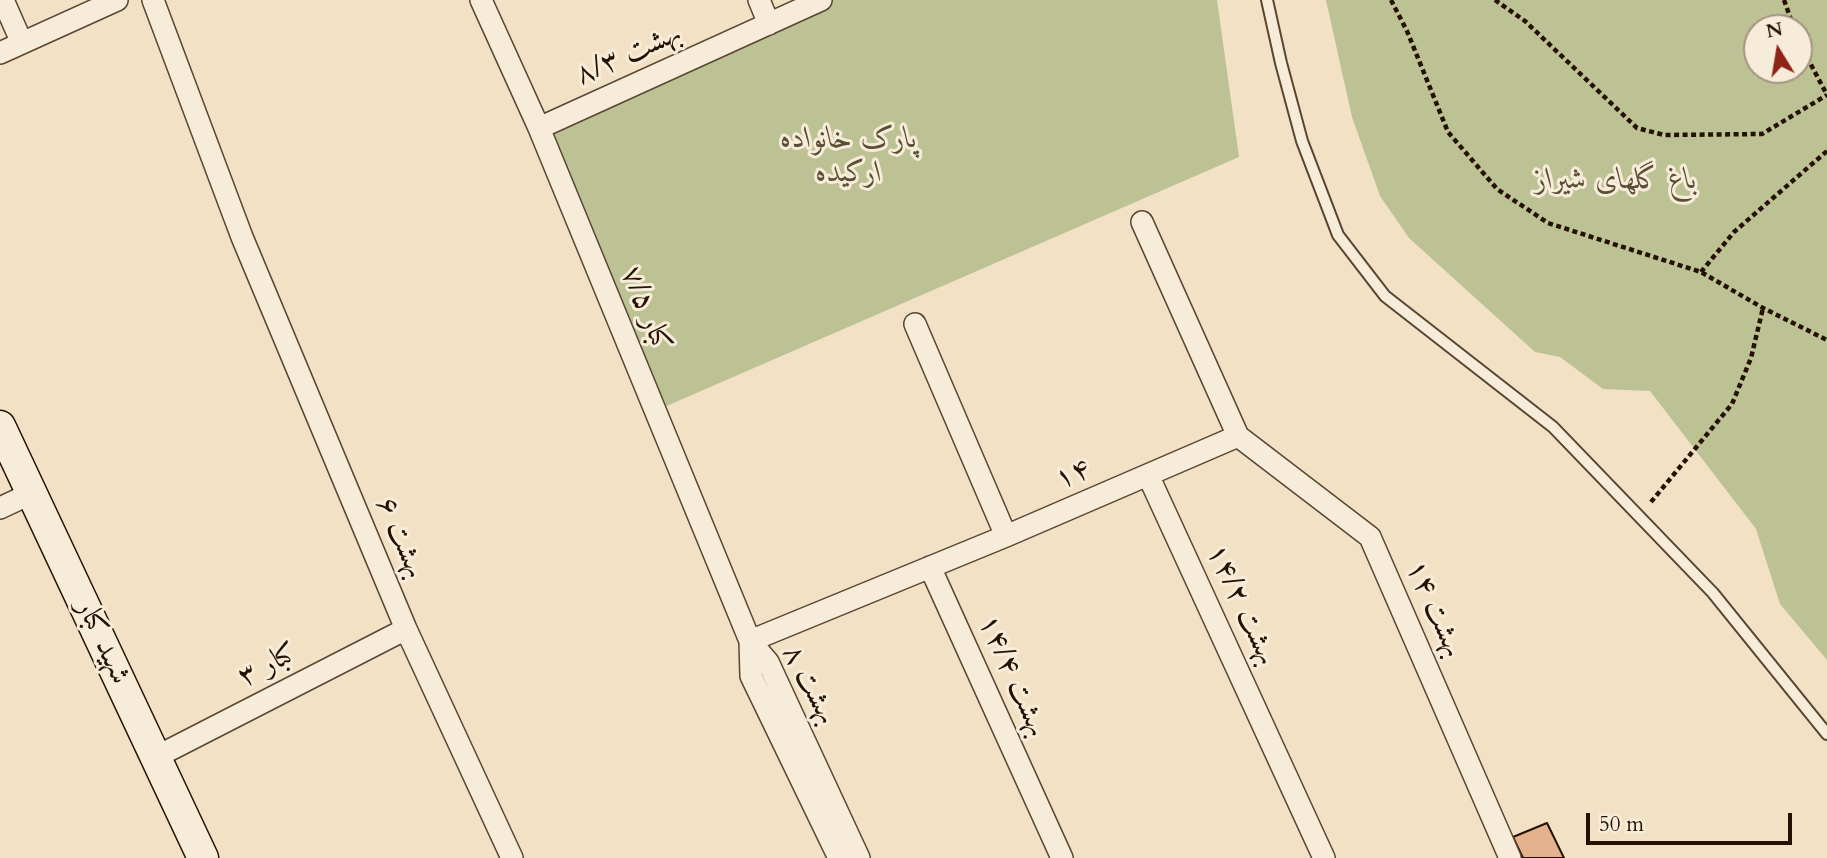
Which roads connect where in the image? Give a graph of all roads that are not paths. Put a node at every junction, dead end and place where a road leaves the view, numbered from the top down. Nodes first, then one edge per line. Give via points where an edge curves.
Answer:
1 (3, 0) edge
2 (117, 0) edge
3 (153, 0) edge
4 (481, 0) edge
5 (759, 0) edge
6 (821, 0) edge
7 (1267, 0) edge
8 (769, 24) junction
9 (22, 43) junction
10 (0, 53) edge
11 (538, 128) junction
12 (1142, 222) dead end
13 (915, 324) dead end
14 (0, 426) edge
15 (1238, 436) junction
16 (1148, 475) junction
17 (32, 494) junction
18 (0, 508) edge
19 (1006, 536) junction
20 (930, 567) junction
21 (406, 629) junction
22 (750, 641) junction
23 (1827, 734) edge
24 (156, 757) junction
25 (203, 858) edge
26 (512, 858) edge
27 (839, 858) edge
28 (859, 858) edge
29 (1062, 858) edge
30 (1324, 858) edge
31 (1510, 858) edge

1 - 9 street
2 - 9 street
3 - 21 street, ۶ بهشت via 242,237
4 - 11 street, ۷/۵ کبار
5 - 8 street
6 - 8 street, بهشت ۸/۳
7 - 23 lane via 1302,141 1338,235 1385,296 1553,426 1713,593
8 - 11 street, بهشت ۸/۳
9 - 10 street
11 - 22 street, ۷/۵ کبار
12 - 15 street
13 - 19 street
14 - 17 street, شهید کبار
15 - 16 street, ۱۴
15 - 31 street, ۱۴ بهشت via 1370,537
16 - 19 street, ۱۴
16 - 30 street, ۱۴/۲ بهشت
17 - 18 street
17 - 24 street, شهید کبار
19 - 20 street, ۱۴
20 - 22 street, ۱۴
20 - 29 street, ۱۴/۴ بهشت
21 - 24 street, ۳ کبار
21 - 26 street, ۶ بهشت
22 - 27 street, ۸ بهشت via 751,676
22 - 28 street, ۸ بهشت via 768,662
24 - 25 street, شهید کبار

